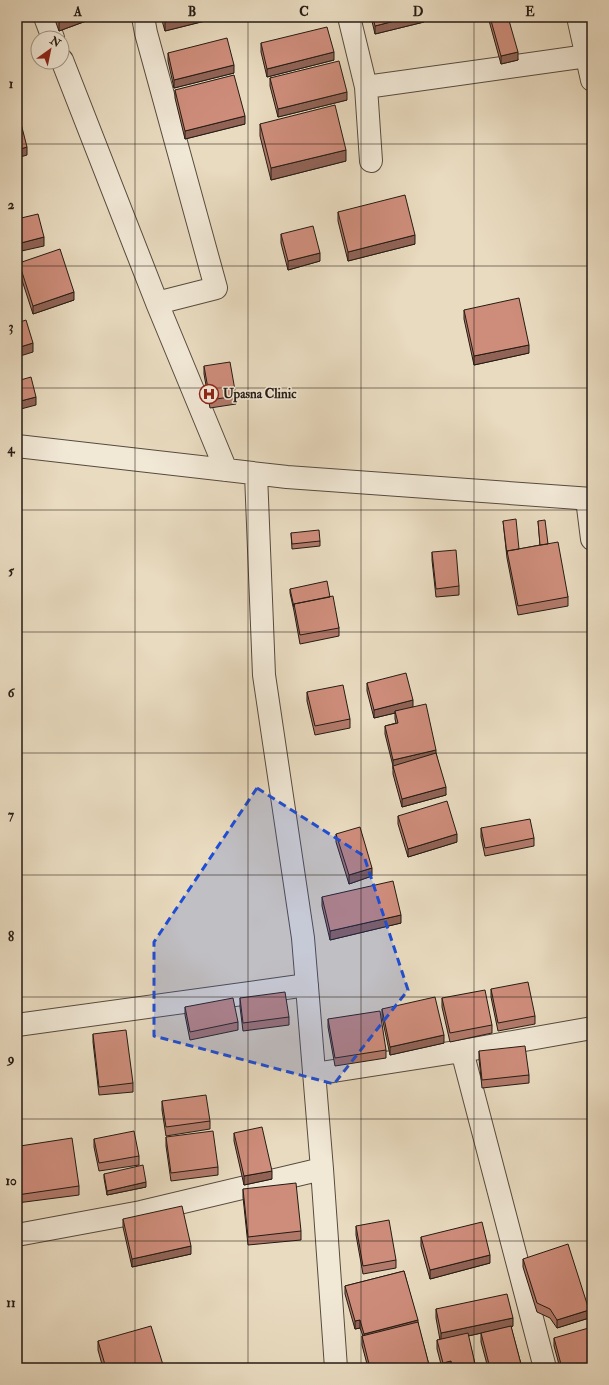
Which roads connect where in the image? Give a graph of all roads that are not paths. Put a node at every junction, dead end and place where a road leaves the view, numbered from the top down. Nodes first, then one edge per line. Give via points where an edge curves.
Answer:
1 (45, 17) edge
2 (143, 17) edge
3 (349, 17) edge
4 (578, 17) edge
5 (50, 30) edge
6 (587, 56) junction
7 (66, 70) edge
8 (592, 80) edge
9 (366, 87) junction
10 (371, 161) dead end
11 (157, 303) junction
12 (17, 446) edge
13 (226, 470) junction
14 (256, 474) junction
15 (590, 499) edge
16 (592, 539) edge
17 (307, 985) junction
18 (17, 1025) edge
19 (592, 1028) edge
20 (462, 1051) junction
21 (314, 1074) junction
22 (322, 1169) junction
23 (17, 1235) edge
24 (336, 1368) edge
25 (545, 1368) edge

1 - 5 street
2 - 11 street via 216,288
3 - 9 street
4 - 6 street
6 - 8 street
6 - 9 street
7 - 11 street
9 - 10 street
11 - 13 street
12 - 13 street
13 - 14 street
14 - 15 street
14 - 17 street via 264,675 303,938
15 - 16 street
17 - 18 street
17 - 21 street
19 - 20 street
20 - 21 street
20 - 25 street
21 - 22 street
22 - 23 street via 142,1212
22 - 24 street

